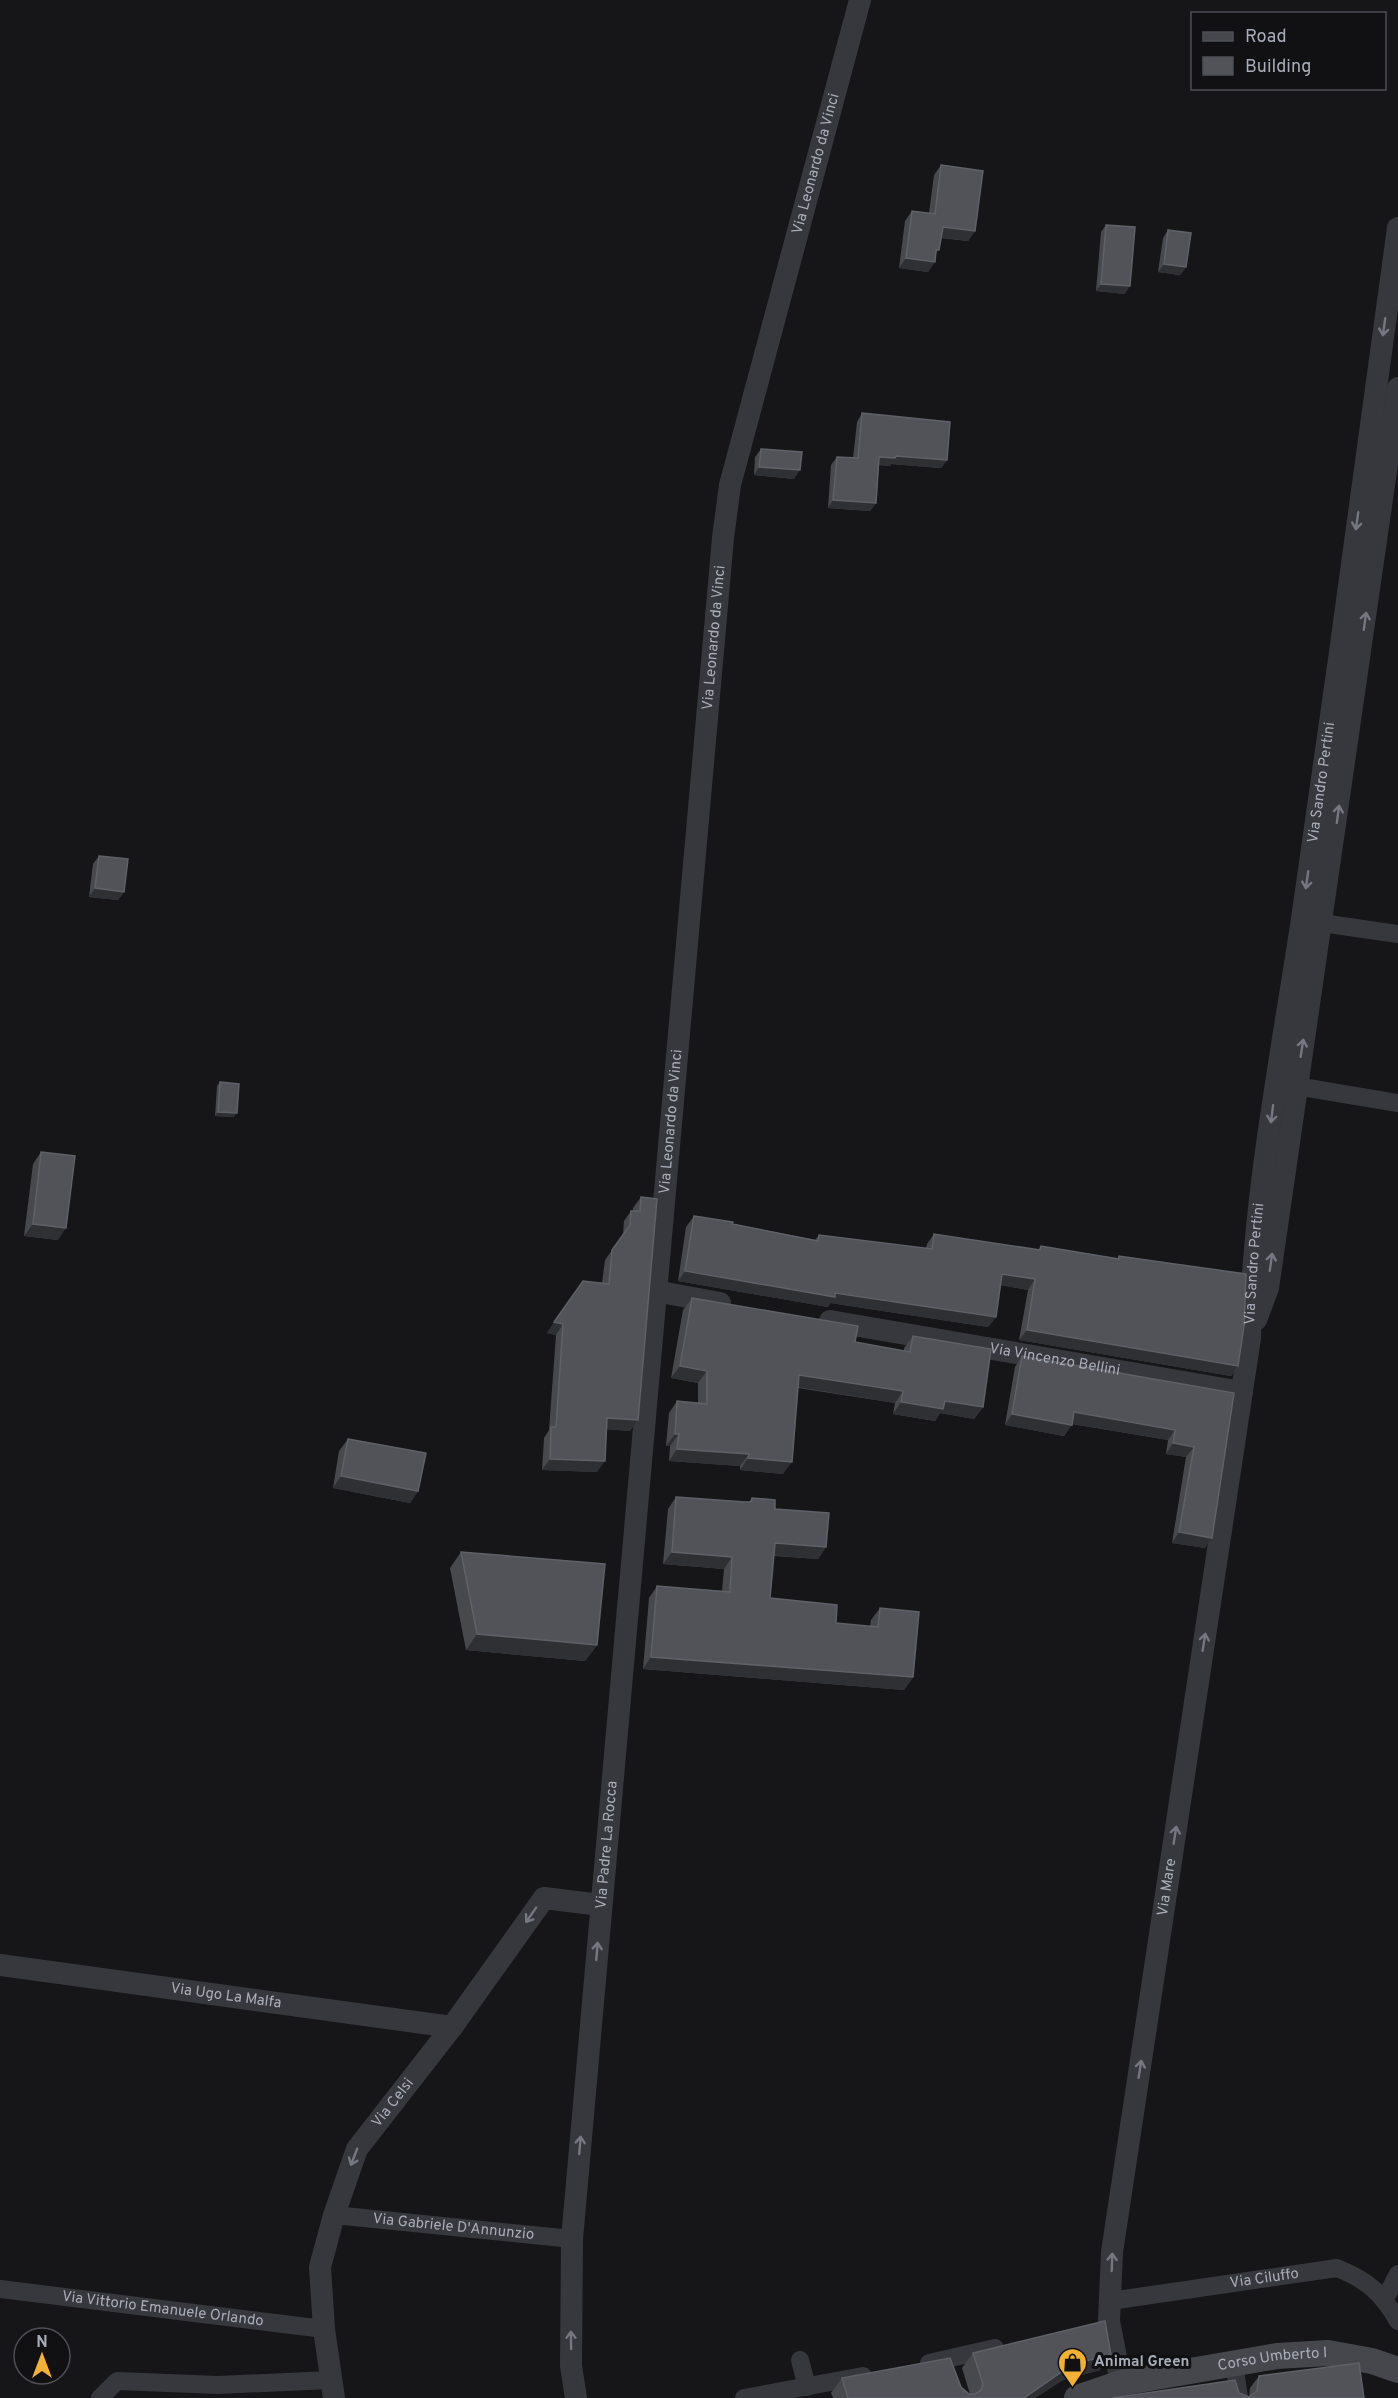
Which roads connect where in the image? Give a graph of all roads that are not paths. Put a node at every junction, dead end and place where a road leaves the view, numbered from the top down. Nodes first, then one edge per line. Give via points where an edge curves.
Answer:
1 (860, 0) edge
2 (1398, 228) edge
3 (1398, 388) edge
4 (1312, 922) junction
5 (1398, 934) edge
6 (1286, 1084) junction
7 (1398, 1103) edge
8 (655, 1291) junction
9 (737, 1305) edge
10 (807, 1318) edge
11 (1242, 1392) junction
12 (601, 1905) junction
13 (0, 1965) edge
14 (452, 2027) junction
15 (334, 2215) junction
16 (572, 2239) junction
17 (1398, 2274) edge
18 (0, 2289) edge
19 (1385, 2299) junction
20 (1106, 2315) junction
21 (1398, 2321) edge
22 (324, 2329) junction
23 (1016, 2343) edge
24 (801, 2360) dead end
25 (947, 2360) junction
26 (1234, 2362) junction
27 (912, 2366) edge
28 (1398, 2370) edge
29 (877, 2373) edge
30 (954, 2378) edge
31 (1121, 2382) junction
32 (807, 2386) junction
33 (332, 2389) edge
34 (100, 2398) edge
35 (576, 2398) edge
36 (744, 2398) edge
37 (1077, 2398) edge
38 (1239, 2398) edge

1 - 8 street, Via Leonardo da Vinci via 730,485
2 -> 4 street, Via Sandro Pertini
4 -> 3 street, Via Sandro Pertini
4 - 5 street
4 - 6 street, Via Sandro Pertini
6 - 7 street
6 - 11 street, Via Sandro Pertini via 1268,1288 1250,1338
8 - 9 street
8 - 12 street, Via Padre La Rocca
10 - 11 street, Via Vincenzo Bellini
20 -> 11 street, Via Mare via 1112,2252
12 -> 14 street, Via Celsi via 544,1898
16 -> 12 street, Via Padre La Rocca
13 - 14 street, Via Ugo La Malfa
14 -> 15 street, Via Celsi via 357,2149
15 - 16 street, Via Gabriele D'Annunzio
15 - 22 street, Via Celsi via 320,2267
35 -> 16 street, Via Padre La Rocca via 570,2318
17 - 19 street
18 - 22 street, Via Vittorio Emanuele Orlando
19 - 20 street, Via Ciluffo via 1358,2276 1337,2268
19 - 21 street, Via Ciluffo
20 - 31 street, Via Mare
22 - 33 street, Via Celsi
23 - 25 street
24 - 32 street
25 - 27 street
25 - 30 street
26 - 28 main road, Corso Umberto I via 1328,2353
26 - 31 main road, Corso Umberto I
26 - 38 street
29 - 32 street
31 - 37 main road, Corso Umberto I
32 - 36 street
33 - 34 street via 117,2381

